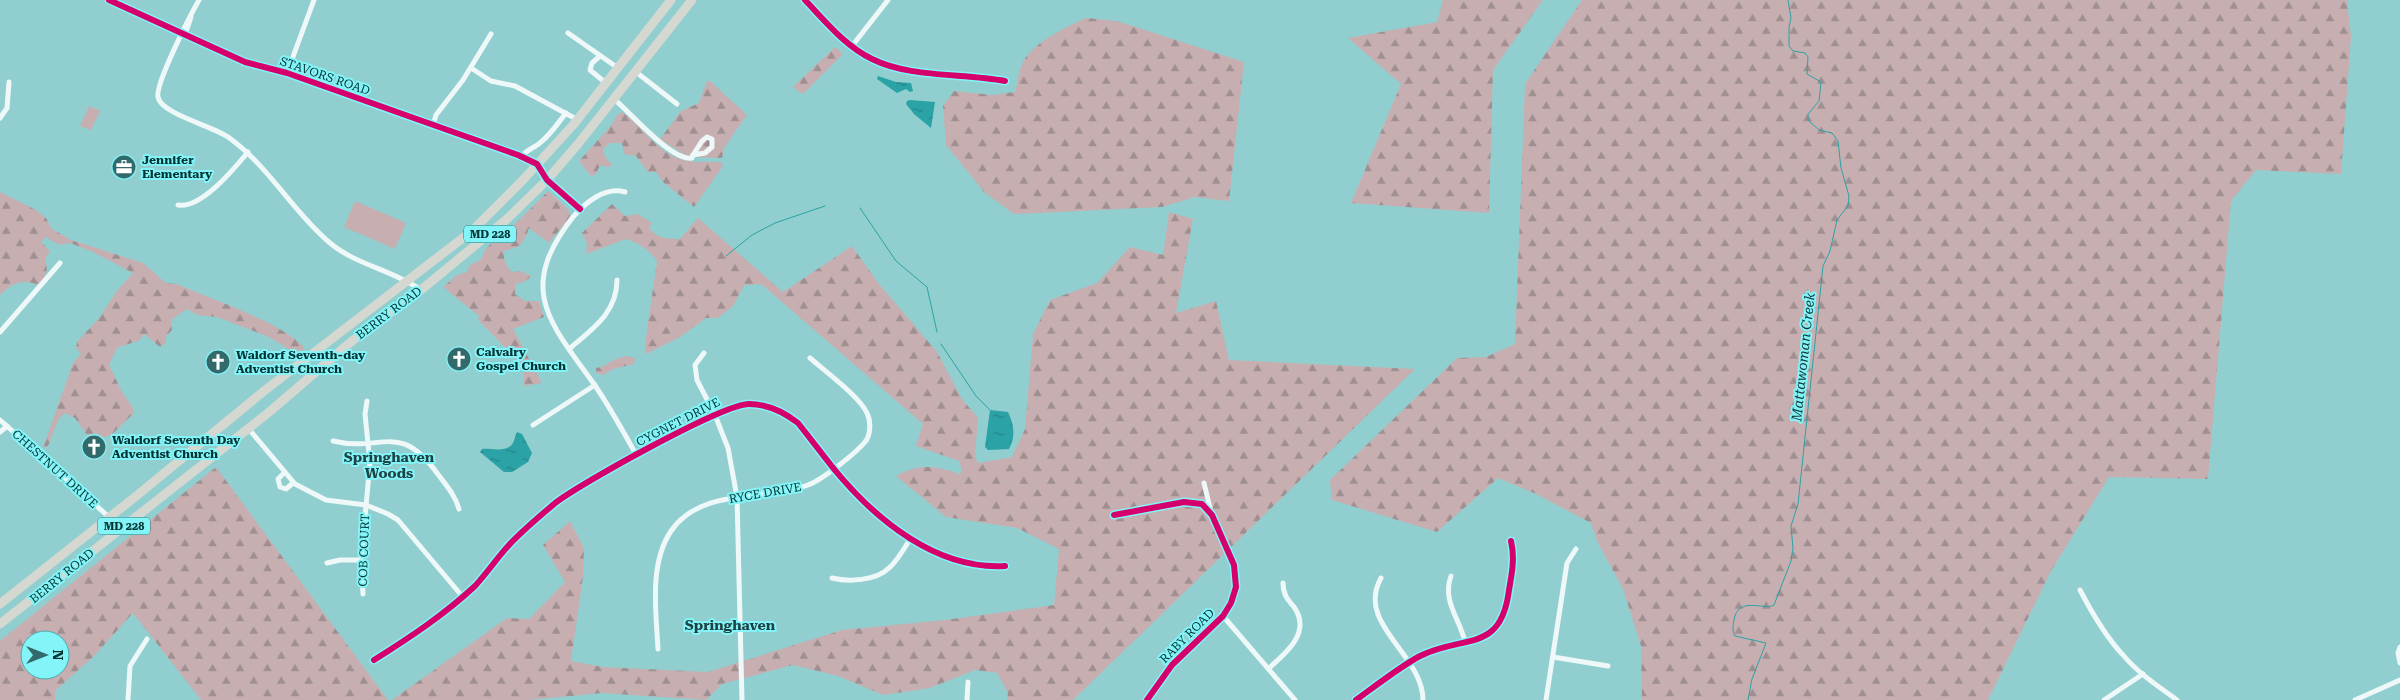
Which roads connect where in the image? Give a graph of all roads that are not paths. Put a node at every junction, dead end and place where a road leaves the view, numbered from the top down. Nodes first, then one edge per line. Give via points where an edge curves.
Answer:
1 (109, 0) edge
2 (199, 0) edge
3 (314, 0) edge
4 (671, 0) edge
5 (692, 0) edge
6 (806, 0) edge
7 (888, 0) edge
8 (182, 33) junction
9 (568, 33) dead end
10 (491, 34) dead end
11 (852, 46) junction
12 (600, 56) junction
13 (471, 68) junction
14 (618, 69) junction
15 (636, 72) junction
16 (287, 73) junction
17 (1005, 81) dead end
18 (9, 82) dead end
19 (607, 84) junction
20 (614, 99) junction
21 (677, 104) dead end
22 (566, 113) junction
23 (0, 118) edge
24 (578, 120) junction
25 (434, 126) junction
26 (248, 152) junction
27 (522, 156) junction
28 (693, 156) dead end
29 (537, 164) junction
30 (547, 180) junction
31 (625, 192) dead end
32 (178, 205) dead end
33 (580, 209) junction
34 (60, 263) dead end
35 (407, 280) junction
36 (617, 280) dead end
37 (421, 290) junction
38 (0, 332) edge
39 (569, 349) junction
40 (704, 353) dead end
41 (810, 358) dead end
42 (595, 385) junction
43 (367, 401) dead end
44 (715, 415) junction
45 (0, 420) edge
46 (532, 425) dead end
47 (7, 426) junction
48 (248, 428) junction
49 (0, 432) edge
50 (333, 441) dead end
51 (369, 442) junction
52 (637, 456) junction
53 (834, 469) junction
54 (284, 473) junction
55 (294, 483) junction
56 (1204, 483) dead end
57 (737, 497) junction
58 (366, 505) junction
59 (459, 509) dead end
60 (1114, 515) dead end
61 (1212, 515) junction
62 (109, 518) junction
63 (118, 531) junction
64 (910, 539) junction
65 (1511, 541) dead end
66 (1576, 549) dead end
67 (362, 560) junction
68 (327, 563) dead end
69 (1005, 566) dead end
70 (1451, 576) dead end
71 (832, 578) dead end
72 (1381, 578) dead end
73 (1283, 583) dead end
74 (2080, 590) dead end
75 (363, 594) dead end
76 (462, 596) junction
77 (0, 604) edge
78 (1223, 616) junction
79 (0, 624) edge
80 (147, 639) dead end
81 (1465, 642) junction
82 (2400, 646) edge
83 (658, 649) dead end
84 (1553, 657) junction
85 (374, 660) dead end
86 (2400, 663) edge
87 (1410, 664) junction
88 (1608, 666) dead end
89 (1269, 668) junction
90 (2143, 674) junction
91 (2400, 680) edge
92 (968, 682) dead end
93 (128, 700) edge
94 (742, 700) edge
95 (967, 700) edge
96 (1147, 700) edge
97 (1295, 700) edge
98 (1356, 700) edge
99 (1423, 700) edge
100 (1546, 700) edge
101 (2104, 700) edge
102 (2177, 700) edge
103 (2355, 700) edge

1 - 8 street, STAVORS ROAD
2 - 8 street via 186,32
3 - 16 street
4 - 14 highway, BERRY ROAD / MD 228
5 - 15 highway, BERRY ROAD / MD 228
6 - 11 street
7 - 11 street
8 - 16 street, STAVORS ROAD via 245,62
8 - 26 street via 160,86 158,97 161,104 178,115 220,132
9 - 12 street
10 - 13 street
11 - 17 street via 871,59 903,69
12 - 14 street
12 - 19 street via 590,70
13 - 22 street via 491,81 515,86
13 - 25 street via 436,115
14 - 19 highway, BERRY ROAD / MD 228
15 - 20 highway, BERRY ROAD / MD 228
15 - 21 street
16 - 25 street, STAVORS ROAD
18 - 23 street via 6,108
19 - 24 highway, BERRY ROAD / MD 228
20 - 28 street via 671,151 686,159
20 - 30 highway, BERRY ROAD / MD 228
22 - 24 street
22 - 27 street via 545,139
24 - 29 highway, BERRY ROAD / MD 228
25 - 27 street, STAVORS ROAD
26 - 32 street via 213,189 191,204
26 - 35 street via 337,249
27 - 29 street, STAVORS ROAD
29 - 30 street
29 - 35 highway, BERRY ROAD / MD 228 via 472,231
30 - 33 street
30 - 37 highway, BERRY ROAD / MD 228 via 480,242
31 - 33 street via 610,192
33 - 39 street via 552,248 543,281 550,318
34 - 38 street
35 - 37 street
35 - 62 highway, BERRY ROAD / MD 228 via 264,391
36 - 39 street via 612,304 603,320
37 - 48 highway, BERRY ROAD / MD 228 via 352,341
39 - 42 street
40 - 44 street via 695,365 697,380
41 - 53 street, RYCE DRIVE via 868,415 866,442
42 - 46 street
42 - 52 street
43 - 51 street, COB COURT via 365,414
44 - 52 street, CYGNET DRIVE
44 - 53 street, CYGNET DRIVE via 749,404 781,412 798,423
44 - 57 street via 728,448
45 - 47 street, CHESTNUT DRIVE
47 - 49 street
47 - 62 street, CHESTNUT DRIVE
48 - 54 street
48 - 63 highway, BERRY ROAD / MD 228
50 - 51 street via 350,444
51 - 58 street, COB COURT
51 - 59 street via 407,444 420,452 456,498
52 - 76 street, CYGNET DRIVE via 556,503 510,544 476,585
53 - 57 street, RYCE DRIVE via 806,486
53 - 64 street, CYGNET DRIVE via 869,505
54 - 55 street
54 - 55 street via 278,479 280,487 286,489
55 - 58 street via 326,500
56 - 61 street, RABY ROAD
57 - 83 street, RYCE DRIVE via 711,503 686,516 662,547 657,566
57 - 94 street
58 - 67 street, COB COURT
58 - 76 street via 398,520
60 - 61 street via 1184,502 1202,504
61 - 78 street, RABY ROAD via 1229,550 1236,578 1234,596
62 - 63 street, CHESTNUT DRIVE
62 - 77 highway, BERRY ROAD / MD 228
63 - 79 highway, BERRY ROAD / MD 228
64 - 69 street, CYGNET DRIVE via 960,561
64 - 71 street via 890,568 879,575 849,580
65 - 81 street via 1514,554 1503,618 1486,637
66 - 84 street via 1567,563
67 - 68 street
67 - 75 street, COB COURT
70 - 81 street via 1446,594
72 - 87 street via 1374,589 1374,605
73 - 89 street via 1283,592 1298,614 1299,630 1290,649
74 - 90 street via 2094,617 2117,648
76 - 85 street, CYGNET DRIVE via 432,622
78 - 89 street
78 - 96 street, RABY ROAD via 1172,665
80 - 93 street via 130,666
81 - 87 street via 1419,657
82 - 86 street
84 - 88 street
84 - 100 street
87 - 98 street
87 - 99 street via 1420,678
89 - 97 street
90 - 101 street
90 - 102 street
91 - 103 street
92 - 95 street

